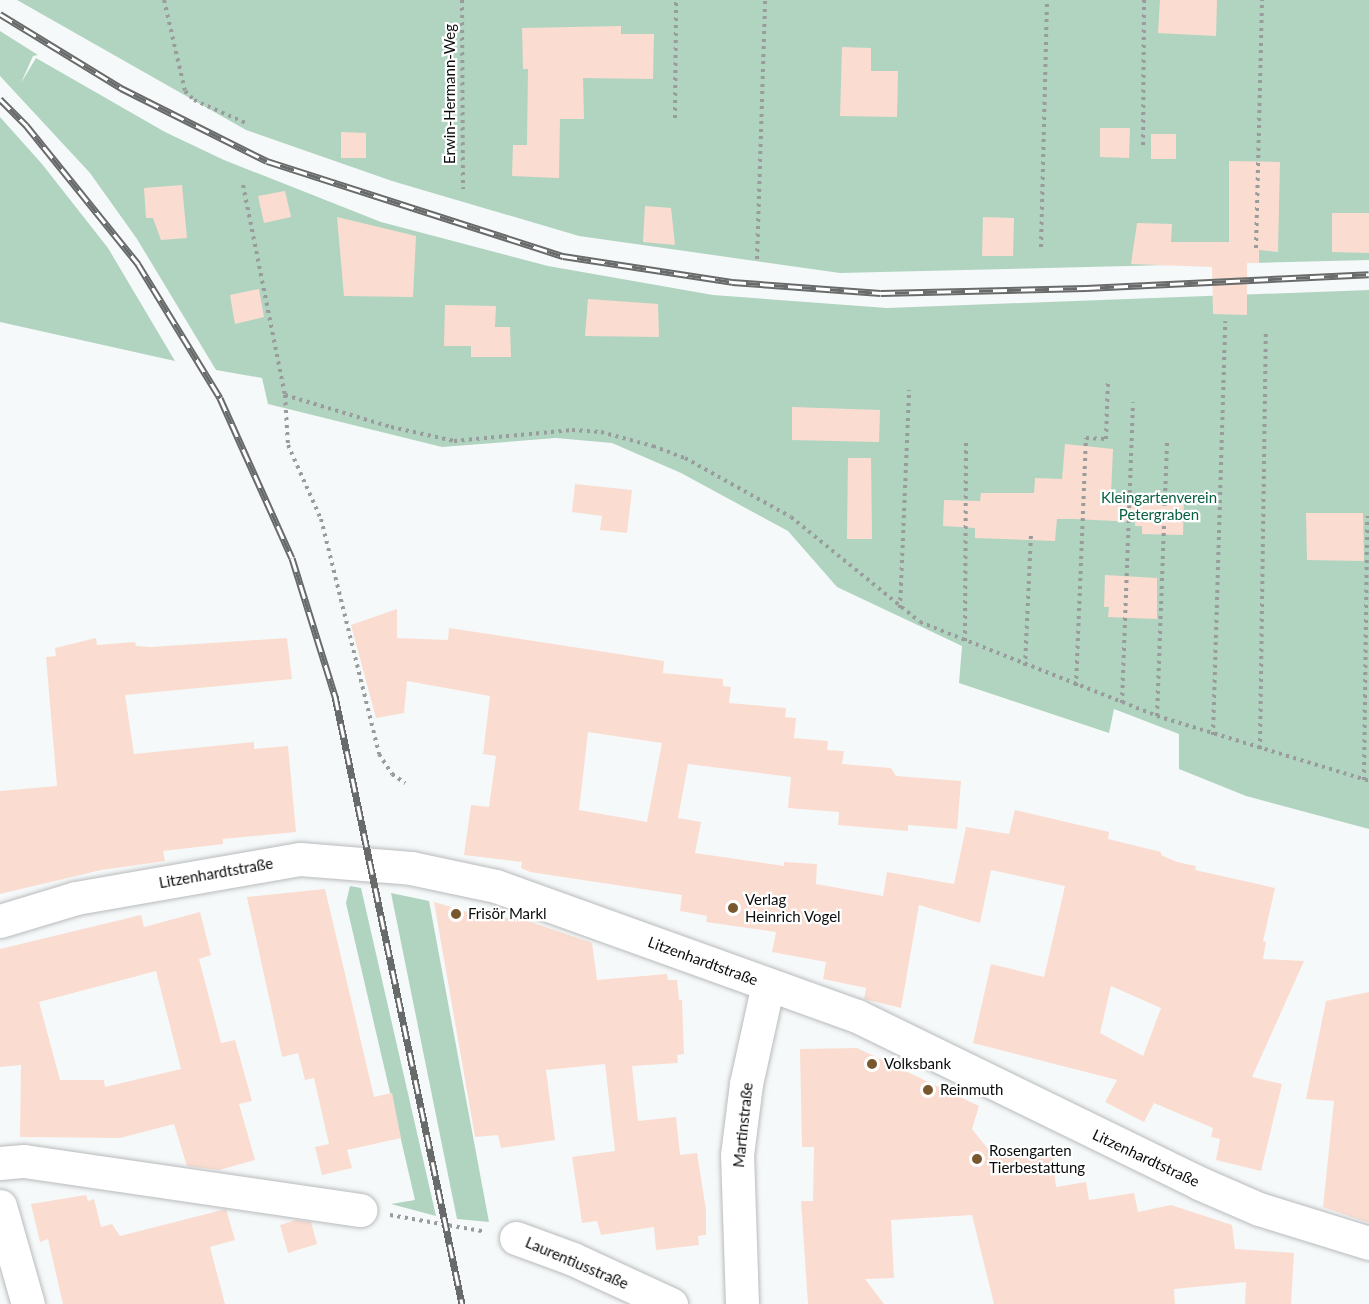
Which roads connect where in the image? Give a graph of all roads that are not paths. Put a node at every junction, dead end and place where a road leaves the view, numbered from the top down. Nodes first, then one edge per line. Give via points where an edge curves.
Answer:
1 (0, 921) edge
2 (768, 984) junction
3 (0, 1163) edge
4 (0, 1206) edge
5 (360, 1210) road end
6 (516, 1238) road end
7 (1369, 1243) edge
8 (28, 1304) edge
9 (671, 1304) edge
10 (742, 1304) edge

1 - 2 street, Litzenhardtstraße via 76,898 243,868 300,859 371,862 496,886
2 - 7 street, Litzenhardtstraße via 857,1016 1239,1201 1324,1232
2 - 10 street, Martinstraße via 746,1084 737,1155
3 - 5 street via 24,1161
4 - 8 street
6 - 9 street, Laurentiusstraße via 573,1259

